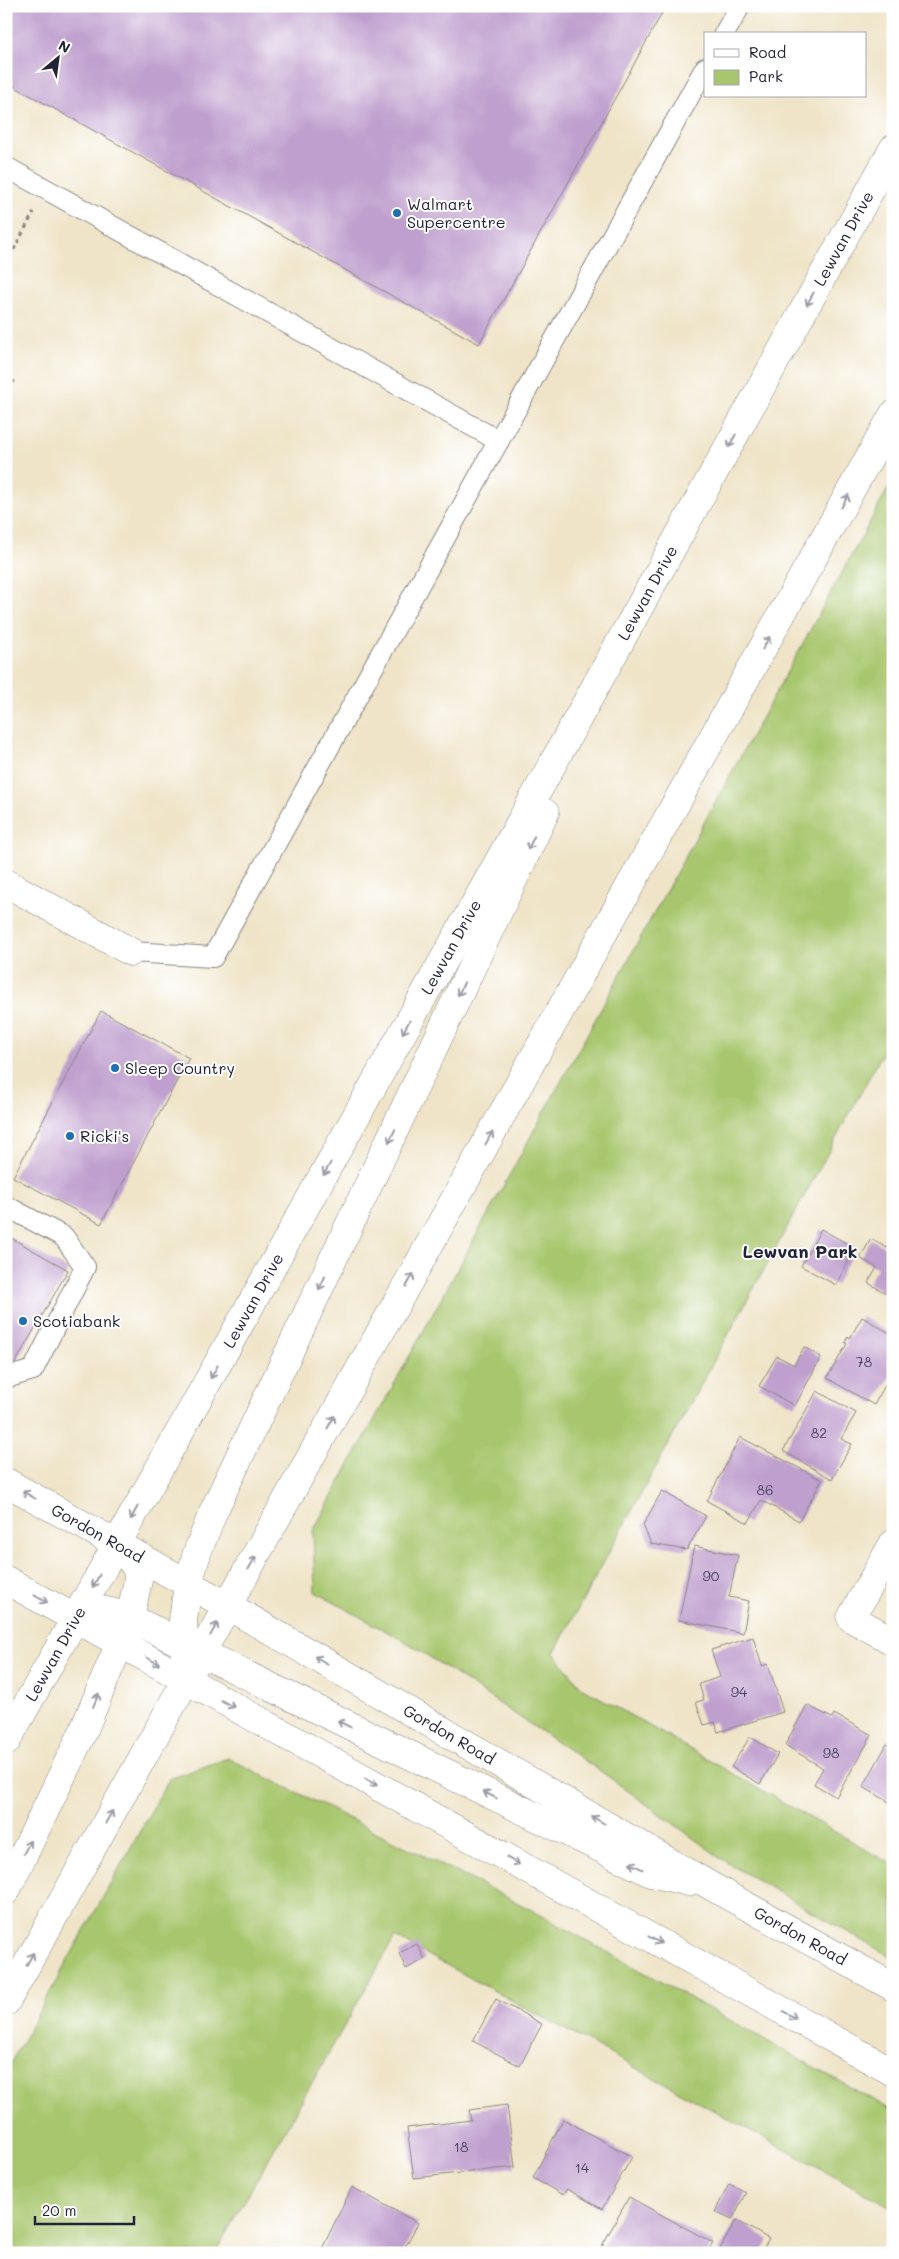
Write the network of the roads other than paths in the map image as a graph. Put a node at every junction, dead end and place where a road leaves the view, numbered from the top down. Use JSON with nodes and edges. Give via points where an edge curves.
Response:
{"nodes":[{"id":1,"x":740,"y":6,"type":"edge"},
{"id":2,"x":725,"y":32,"type":"edge"},
{"id":3,"x":704,"y":70,"type":"edge"},
{"id":4,"x":893,"y":149,"type":"edge"},
{"id":5,"x":6,"y":167,"type":"edge"},
{"id":6,"x":893,"y":415,"type":"edge"},
{"id":7,"x":499,"y":441,"type":"junction"},
{"id":8,"x":657,"y":577,"type":"junction"},
{"id":9,"x":6,"y":883,"type":"edge"},
{"id":10,"x":131,"y":952,"type":"joint"},
{"id":11,"x":6,"y":1206,"type":"edge"},
{"id":12,"x":6,"y":1378,"type":"edge"},
{"id":13,"x":6,"y":1482,"type":"edge"},
{"id":14,"x":117,"y":1544,"type":"junction"},
{"id":15,"x":893,"y":1544,"type":"edge"},
{"id":16,"x":6,"y":1580,"type":"edge"},
{"id":17,"x":188,"y":1584,"type":"junction"},
{"id":18,"x":228,"y":1606,"type":"junction"},
{"id":19,"x":75,"y":1618,"type":"junction"},
{"id":20,"x":130,"y":1618,"type":"junction"},
{"id":21,"x":893,"y":1642,"type":"edge"},
{"id":22,"x":121,"y":1643,"type":"junction"},
{"id":23,"x":193,"y":1649,"type":"junction"},
{"id":24,"x":186,"y":1680,"type":"junction"},
{"id":25,"x":6,"y":1742,"type":"edge"},
{"id":26,"x":716,"y":1889,"type":"junction"},
{"id":27,"x":6,"y":1891,"type":"edge"},
{"id":28,"x":893,"y":1987,"type":"edge"},
{"id":29,"x":6,"y":2002,"type":"edge"},
{"id":30,"x":893,"y":2072,"type":"edge"}],
"edges":[{"from":1,"to":2,"type":"lane"},
{"from":3,"to":7,"type":"lane"},
{"from":4,"to":8,"type":"main road","name":"Lewvan Drive","one_way":true},
{"from":5,"to":7,"type":"lane"},
{"from":18,"to":6,"type":"main road","one_way":true},
{"from":7,"to":10,"type":"lane","via":[[213,957]]},
{"from":8,"to":14,"type":"main road","name":"Lewvan Drive","one_way":true},
{"from":8,"to":17,"type":"main road","one_way":true,"via":[[214,1510]]},
{"from":9,"to":10,"type":"main road"},
{"from":11,"to":12,"type":"lane","via":[[64,1237],[85,1267],[33,1370]]},
{"from":14,"to":13,"type":"main road","name":"Gordon Road","one_way":true},
{"from":14,"to":17,"type":"main road","name":"Gordon Road"},
{"from":14,"to":19,"type":"main road","name":"Lewvan Drive","one_way":true},
{"from":14,"to":20,"type":"main road","via":[[137,1568],[138,1580]]},
{"from":15,"to":21,"type":"main road","via":[[851,1618]]},
{"from":16,"to":19,"type":"main road","one_way":true},
{"from":17,"to":18,"type":"main road","name":"Gordon Road"},
{"from":17,"to":23,"type":"main road","via":[[183,1621]]},
{"from":23,"to":18,"type":"main road","one_way":true},
{"from":26,"to":18,"type":"main road","name":"Gordon Road","one_way":true},
{"from":19,"to":20,"type":"main road","via":[[89,1611],[104,1610]]},
{"from":19,"to":22,"type":"main road"},
{"from":19,"to":25,"type":"main road","name":"Lewvan Drive"},
{"from":20,"to":22,"type":"main road"},
{"from":20,"to":23,"type":"main road"},
{"from":22,"to":24,"type":"main road","one_way":true},
{"from":27,"to":22,"type":"main road","one_way":true,"via":[[83,1732]]},
{"from":23,"to":24,"type":"main road"},
{"from":26,"to":23,"type":"main road","one_way":true,"via":[[651,1874]]},
{"from":29,"to":24,"type":"main road","one_way":true},
{"from":24,"to":30,"type":"main road","one_way":true},
{"from":26,"to":28,"type":"main road","name":"Gordon Road"}]}
